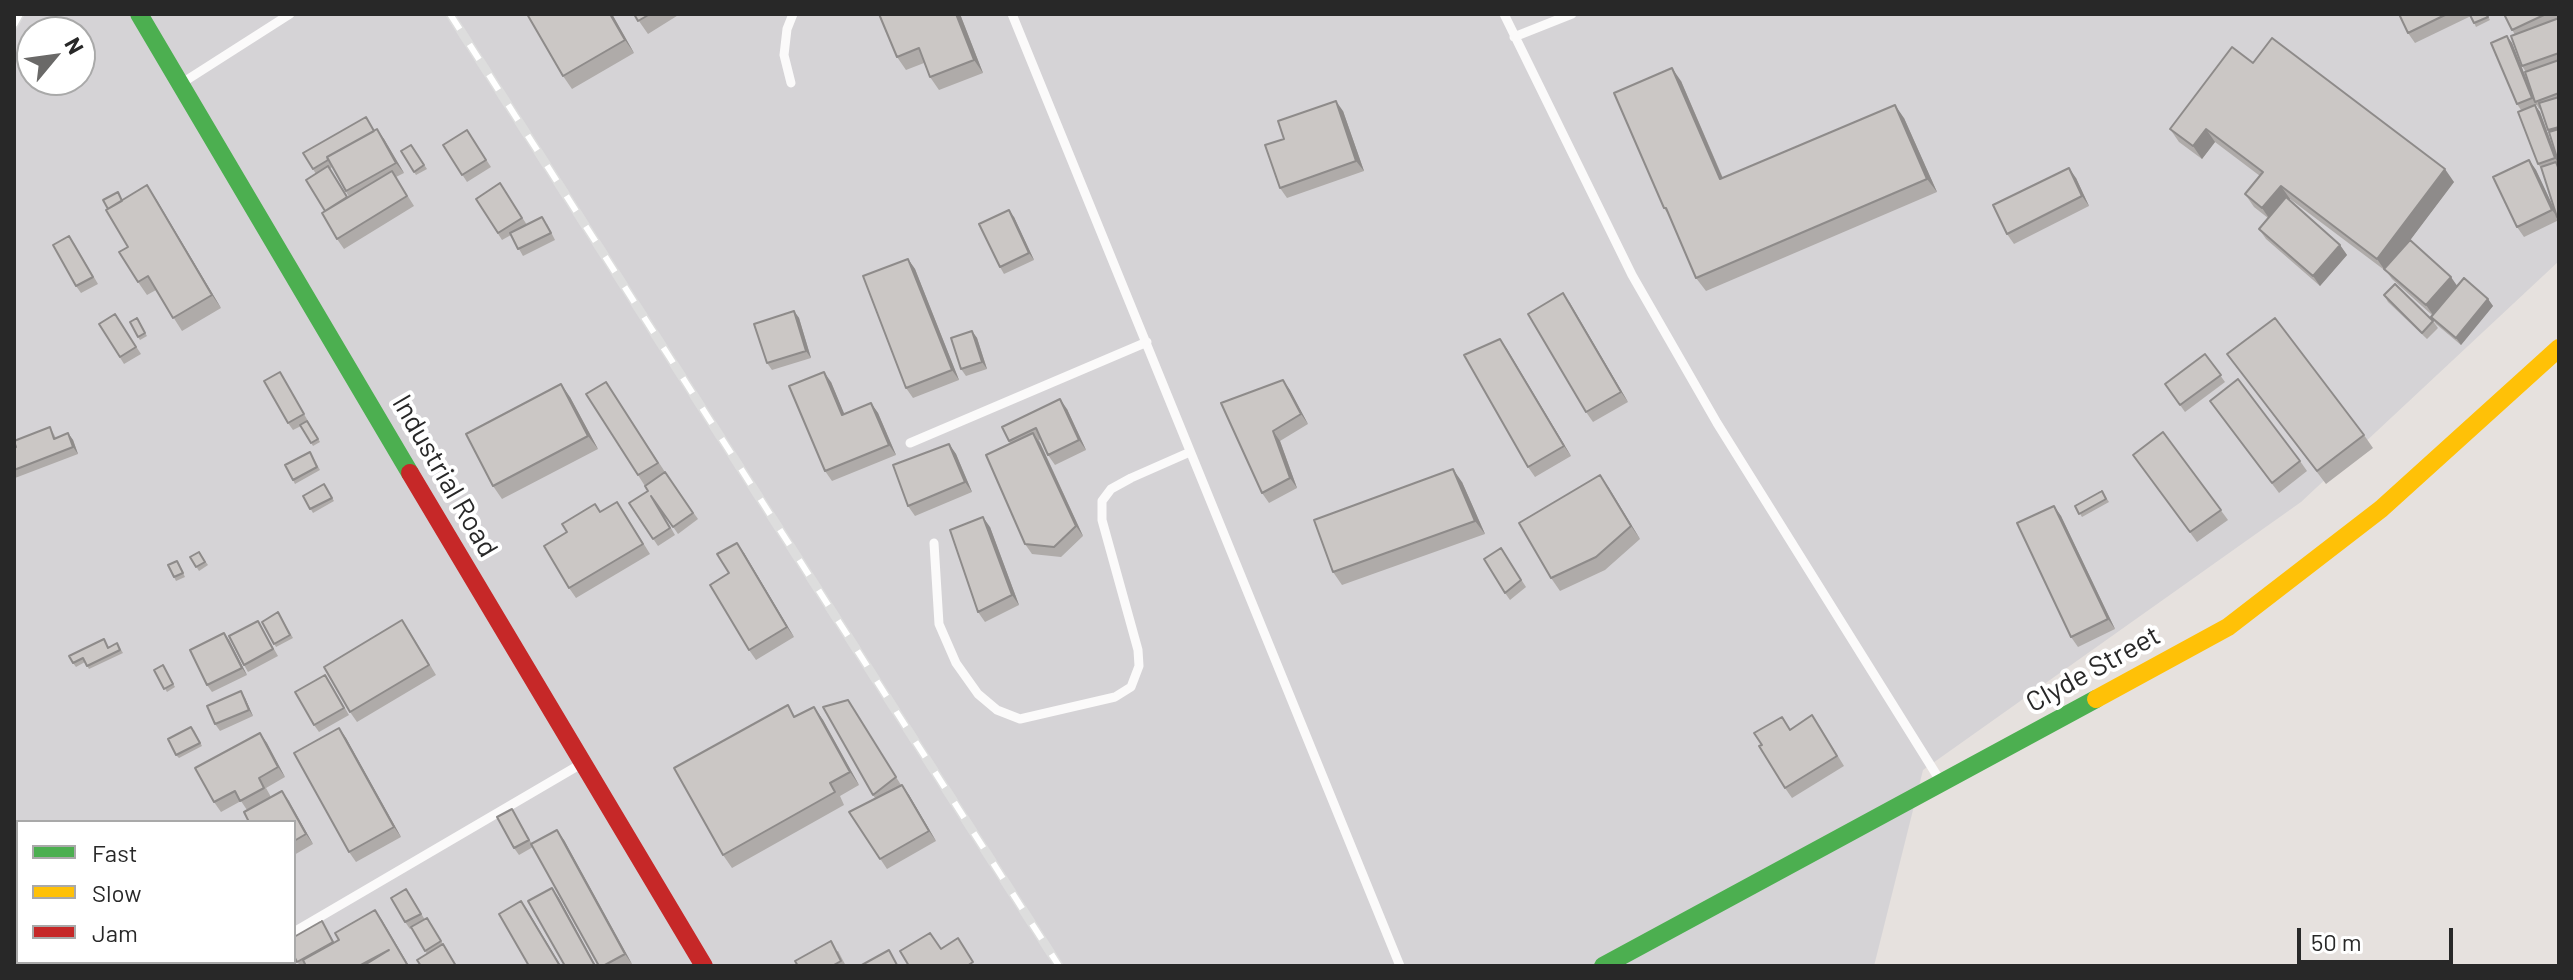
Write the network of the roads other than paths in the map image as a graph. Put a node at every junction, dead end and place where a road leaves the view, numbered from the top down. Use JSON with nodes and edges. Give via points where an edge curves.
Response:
{"nodes":[{"id":1,"x":139,"y":14,"type":"edge"},
{"id":2,"x":290,"y":14,"type":"edge"},
{"id":3,"x":793,"y":14,"type":"edge"},
{"id":4,"x":1012,"y":14,"type":"edge"},
{"id":5,"x":1504,"y":14,"type":"edge"},
{"id":6,"x":1572,"y":14,"type":"edge"},
{"id":7,"x":1514,"y":37,"type":"junction"},
{"id":8,"x":181,"y":83,"type":"junction"},
{"id":9,"x":791,"y":83,"type":"dead end"},
{"id":10,"x":1147,"y":342,"type":"junction"},
{"id":11,"x":2559,"y":348,"type":"edge"},
{"id":12,"x":910,"y":443,"type":"dead end"},
{"id":13,"x":1190,"y":452,"type":"junction"},
{"id":14,"x":934,"y":543,"type":"dead end"},
{"id":15,"x":582,"y":763,"type":"junction"},
{"id":16,"x":1941,"y":782,"type":"junction"},
{"id":17,"x":296,"y":931,"type":"edge"},
{"id":18,"x":704,"y":966,"type":"edge"},
{"id":19,"x":1400,"y":966,"type":"edge"},
{"id":20,"x":1603,"y":966,"type":"edge"}],
"edges":[{"from":1,"to":8,"type":"street","name":"Industrial Road"},
{"from":2,"to":8,"type":"lane"},
{"from":3,"to":9,"type":"lane","via":[[784,55]]},
{"from":4,"to":10,"type":"lane"},
{"from":5,"to":7,"type":"lane"},
{"from":6,"to":7,"type":"lane"},
{"from":7,"to":16,"type":"lane","via":[[1639,288]]},
{"from":8,"to":15,"type":"street","name":"Industrial Road"},
{"from":10,"to":12,"type":"lane"},
{"from":10,"to":13,"type":"lane"},
{"from":11,"to":16,"type":"street","name":"Clyde Street","via":[[2381,509],[2228,627]]},
{"from":13,"to":14,"type":"lane","via":[[1121,483],[1102,501],[1102,520],[1138,650],[1131,687],[1115,697],[1020,719],[997,710],[978,694],[956,663],[939,624]]},
{"from":13,"to":19,"type":"lane"},
{"from":15,"to":17,"type":"lane"},
{"from":15,"to":18,"type":"street","name":"Industrial Road"},
{"from":16,"to":20,"type":"street","name":"Clyde Street"}]}
